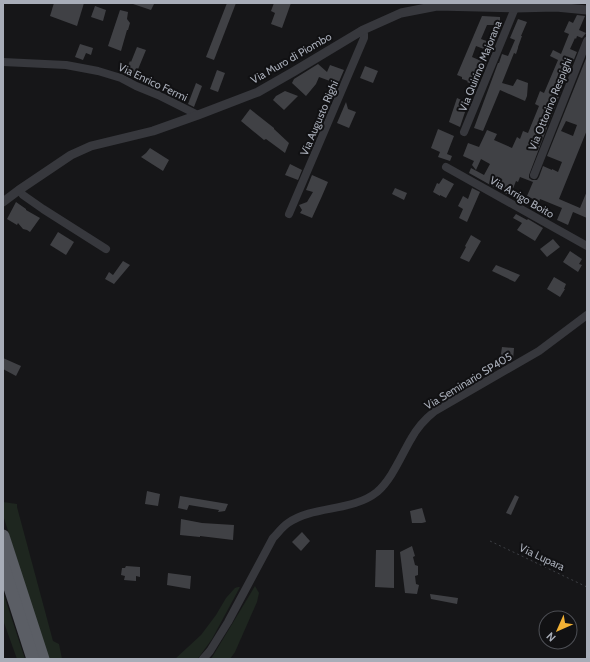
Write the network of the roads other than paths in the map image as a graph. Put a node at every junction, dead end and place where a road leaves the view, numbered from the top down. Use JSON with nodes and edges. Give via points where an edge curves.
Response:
{"nodes":[{"id":1,"x":515,"y":8,"type":"junction"},
{"id":2,"x":587,"y":10,"type":"edge"},
{"id":3,"x":361,"y":31,"type":"junction"},
{"id":4,"x":587,"y":41,"type":"edge"},
{"id":5,"x":3,"y":62,"type":"edge"},
{"id":6,"x":198,"y":116,"type":"junction"},
{"id":7,"x":464,"y":132,"type":"dead end"},
{"id":8,"x":446,"y":167,"type":"dead end"},
{"id":9,"x":534,"y":175,"type":"dead end"},
{"id":10,"x":19,"y":190,"type":"junction"},
{"id":11,"x":3,"y":202,"type":"edge"},
{"id":12,"x":289,"y":214,"type":"dead end"},
{"id":13,"x":587,"y":246,"type":"edge"},
{"id":14,"x":106,"y":249,"type":"dead end"},
{"id":15,"x":587,"y":315,"type":"edge"},
{"id":16,"x":3,"y":536,"type":"edge"},
{"id":17,"x":3,"y":566,"type":"edge"},
{"id":18,"x":33,"y":659,"type":"edge"},
{"id":19,"x":43,"y":659,"type":"edge"},
{"id":20,"x":203,"y":659,"type":"edge"}],
"edges":[{"from":1,"to":2,"type":"street","name":"Via Muro di Piombo","via":[[556,7]]},
{"from":1,"to":3,"type":"street","name":"Via Muro di Piombo","via":[[437,6],[400,13]]},
{"from":1,"to":7,"type":"street","name":"Via Quirino Majorana"},
{"from":3,"to":6,"type":"street","name":"Via Muro di Piombo","via":[[258,92]]},
{"from":3,"to":12,"type":"street","name":"Via Augusto Righi","via":[[364,38]]},
{"from":4,"to":9,"type":"street","name":"Via Ottorino Respighi"},
{"from":5,"to":6,"type":"street","name":"Via Enrico Fermi","via":[[66,65],[98,71],[158,94]]},
{"from":6,"to":10,"type":"street","name":"Via Muro di Piombo","via":[[153,131],[91,146],[71,155]]},
{"from":8,"to":13,"type":"street","name":"Via Arrigo Boito"},
{"from":10,"to":11,"type":"street","name":"Via Muro di Piombo"},
{"from":10,"to":14,"type":"street","via":[[33,202]]},
{"from":15,"to":20,"type":"street","name":"Via Seminario SP405","via":[[539,351],[424,420],[390,476],[377,492],[357,503],[309,514],[289,522],[273,538],[228,622]]},
{"from":16,"to":19,"type":"highway"},
{"from":17,"to":18,"type":"highway"}]}
